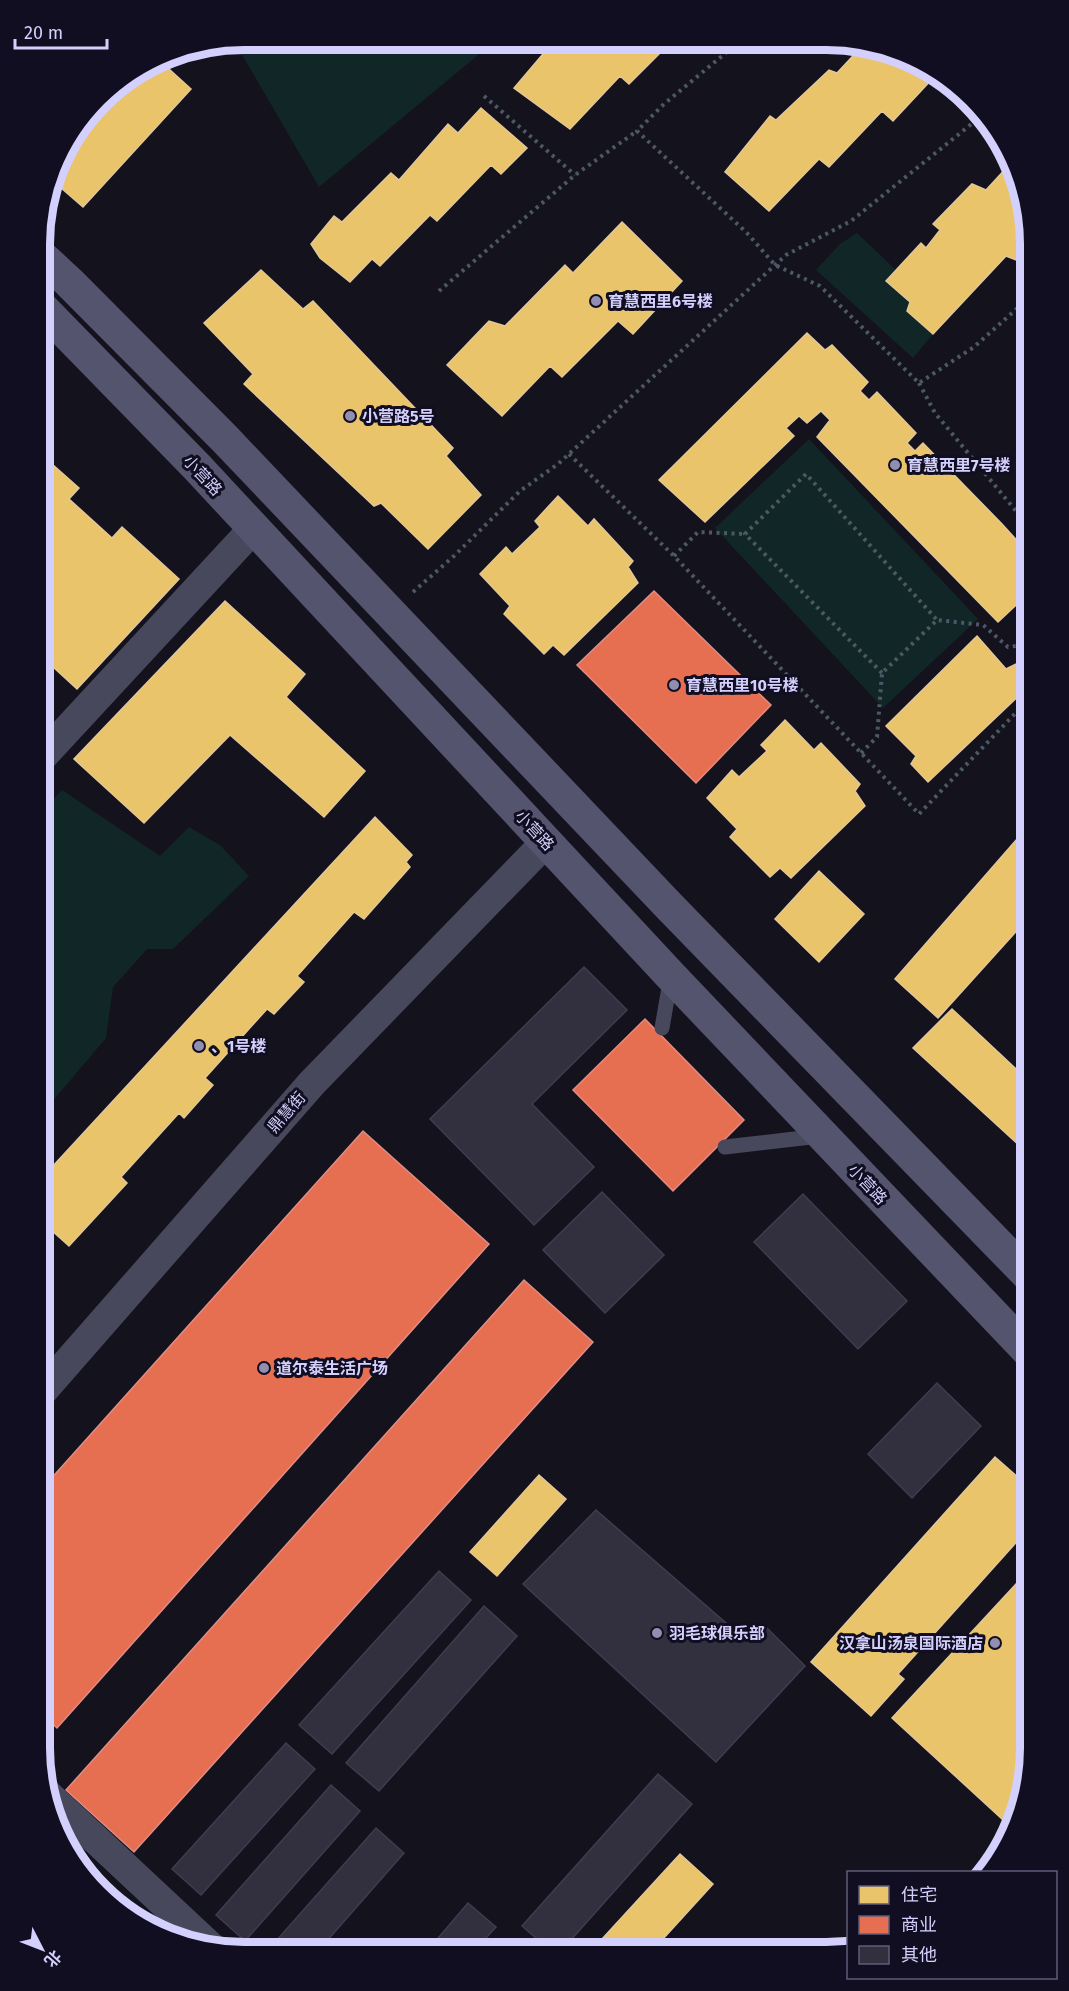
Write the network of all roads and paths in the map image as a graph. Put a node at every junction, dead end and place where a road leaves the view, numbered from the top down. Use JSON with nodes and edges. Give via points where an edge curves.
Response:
{"nodes":[{"id":1,"x":729,"y":50,"type":"edge"},
{"id":2,"x":484,"y":96,"type":"dead end"},
{"id":3,"x":975,"y":121,"type":"edge"},
{"id":4,"x":637,"y":131,"type":"junction"},
{"id":5,"x":575,"y":175,"type":"junction"},
{"id":6,"x":50,"y":264,"type":"edge"},
{"id":7,"x":776,"y":265,"type":"junction"},
{"id":8,"x":439,"y":291,"type":"dead end"},
{"id":9,"x":1020,"y":306,"type":"edge"},
{"id":10,"x":50,"y":316,"type":"edge"},
{"id":11,"x":919,"y":383,"type":"junction"},
{"id":12,"x":569,"y":454,"type":"junction"},
{"id":13,"x":1020,"y":516,"type":"edge"},
{"id":14,"x":253,"y":529,"type":"junction"},
{"id":15,"x":745,"y":534,"type":"junction"},
{"id":16,"x":674,"y":556,"type":"junction"},
{"id":17,"x":390,"y":612,"type":"junction"},
{"id":18,"x":937,"y":620,"type":"junction"},
{"id":19,"x":1020,"y":646,"type":"edge"},
{"id":20,"x":882,"y":674,"type":"junction"},
{"id":21,"x":1020,"y":709,"type":"edge"},
{"id":22,"x":50,"y":748,"type":"edge"},
{"id":23,"x":861,"y":753,"type":"junction"},
{"id":24,"x":546,"y":842,"type":"junction"},
{"id":25,"x":671,"y":976,"type":"junction"},
{"id":26,"x":662,"y":1028,"type":"dead end"},
{"id":27,"x":822,"y":1135,"type":"junction"},
{"id":28,"x":725,"y":1147,"type":"dead end"},
{"id":29,"x":1019,"y":1266,"type":"edge"},
{"id":30,"x":1019,"y":1342,"type":"edge"},
{"id":31,"x":50,"y":1382,"type":"edge"},
{"id":32,"x":58,"y":1804,"type":"edge"},
{"id":33,"x":199,"y":1936,"type":"edge"}],
"edges":[{"from":1,"to":4,"type":"path"},
{"from":2,"to":5,"type":"path"},
{"from":3,"to":7,"type":"path","via":[[851,221],[786,255]]},
{"from":4,"to":5,"type":"path"},
{"from":4,"to":7,"type":"path"},
{"from":5,"to":8,"type":"path"},
{"from":6,"to":17,"type":"street","via":[[225,439]]},
{"from":7,"to":11,"type":"path","via":[[820,286]]},
{"from":7,"to":12,"type":"path"},
{"from":9,"to":11,"type":"path","via":[[974,347]]},
{"from":10,"to":14,"type":"street","name":"小营路"},
{"from":11,"to":13,"type":"path","via":[[935,413]]},
{"from":12,"to":16,"type":"path"},
{"from":12,"to":17,"type":"path","via":[[520,491]]},
{"from":14,"to":22,"type":"street"},
{"from":14,"to":24,"type":"street","name":"小营路"},
{"from":15,"to":16,"type":"path","via":[[698,532]]},
{"from":15,"to":18,"type":"path","via":[[806,474]]},
{"from":15,"to":20,"type":"path"},
{"from":16,"to":23,"type":"path"},
{"from":17,"to":29,"type":"street"},
{"from":18,"to":19,"type":"path","via":[[983,625],[1008,648]]},
{"from":18,"to":20,"type":"path"},
{"from":20,"to":23,"type":"path","via":[[877,737]]},
{"from":21,"to":23,"type":"path","via":[[919,813]]},
{"from":24,"to":25,"type":"street","name":"小营路"},
{"from":24,"to":31,"type":"street","name":"鼎慧街","via":[[312,1083]]},
{"from":25,"to":26,"type":"lane"},
{"from":25,"to":27,"type":"street","name":"小营路"},
{"from":27,"to":28,"type":"lane"},
{"from":27,"to":30,"type":"street","name":"小营路"},
{"from":32,"to":33,"type":"street"}]}
